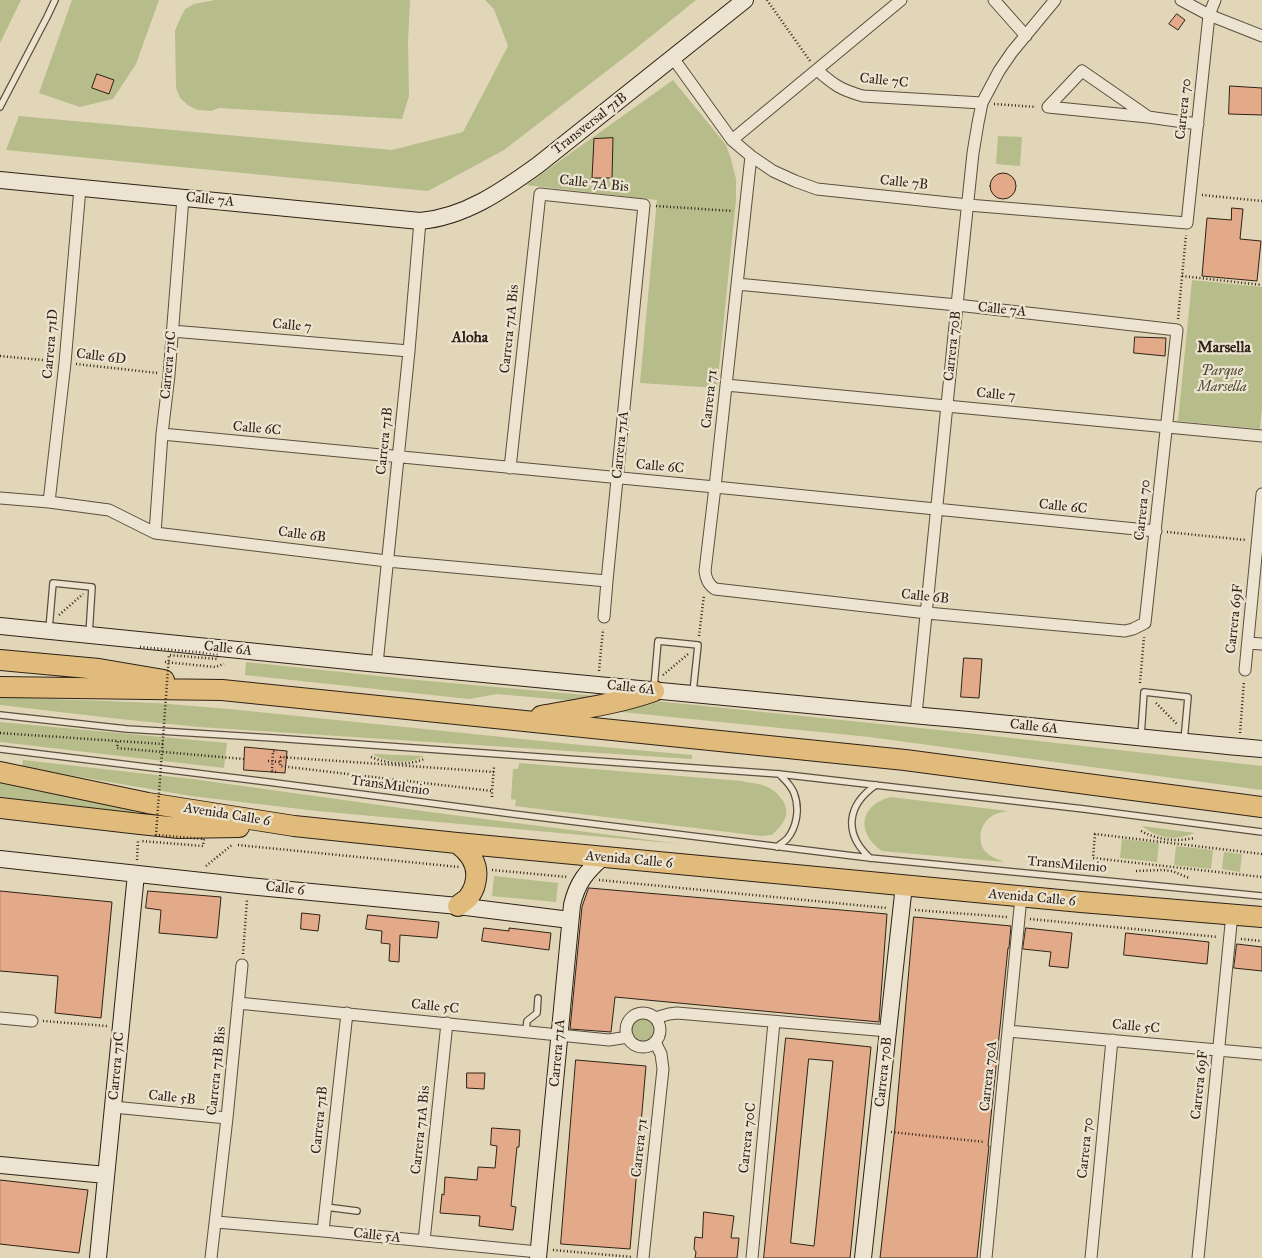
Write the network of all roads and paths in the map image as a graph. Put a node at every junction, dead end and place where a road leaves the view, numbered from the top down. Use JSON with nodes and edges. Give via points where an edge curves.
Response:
{"nodes":[{"id":1,"x":55,"y":0,"type":"edge"},
{"id":2,"x":745,"y":0,"type":"edge"},
{"id":3,"x":767,"y":0,"type":"edge"},
{"id":4,"x":902,"y":0,"type":"edge"},
{"id":5,"x":994,"y":0,"type":"edge"},
{"id":6,"x":1055,"y":0,"type":"edge"},
{"id":7,"x":1181,"y":0,"type":"edge"},
{"id":8,"x":1216,"y":0,"type":"edge"},
{"id":9,"x":1209,"y":15,"type":"junction"},
{"id":10,"x":1026,"y":36,"type":"junction"},
{"id":11,"x":1262,"y":36,"type":"edge"},
{"id":12,"x":673,"y":58,"type":"junction"},
{"id":13,"x":817,"y":70,"type":"junction"},
{"id":14,"x":982,"y":104,"type":"junction"},
{"id":15,"x":0,"y":107,"type":"edge"},
{"id":16,"x":1048,"y":107,"type":"junction"},
{"id":17,"x":1148,"y":117,"type":"junction"},
{"id":18,"x":1198,"y":124,"type":"junction"},
{"id":19,"x":732,"y":140,"type":"junction"},
{"id":20,"x":751,"y":156,"type":"junction"},
{"id":21,"x":0,"y":180,"type":"edge"},
{"id":22,"x":80,"y":188,"type":"junction"},
{"id":23,"x":540,"y":194,"type":"joint"},
{"id":24,"x":1190,"y":194,"type":"junction"},
{"id":25,"x":183,"y":198,"type":"junction"},
{"id":26,"x":1262,"y":201,"type":"edge"},
{"id":27,"x":644,"y":205,"type":"junction"},
{"id":28,"x":968,"y":205,"type":"junction"},
{"id":29,"x":745,"y":212,"type":"junction"},
{"id":30,"x":420,"y":220,"type":"junction"},
{"id":31,"x":1187,"y":223,"type":"junction"},
{"id":32,"x":1182,"y":276,"type":"junction"},
{"id":33,"x":737,"y":284,"type":"junction"},
{"id":34,"x":1262,"y":285,"type":"edge"},
{"id":35,"x":957,"y":306,"type":"junction"},
{"id":36,"x":1177,"y":330,"type":"junction"},
{"id":37,"x":172,"y":331,"type":"junction"},
{"id":38,"x":409,"y":351,"type":"junction"},
{"id":39,"x":0,"y":356,"type":"edge"},
{"id":40,"x":65,"y":363,"type":"junction"},
{"id":41,"x":170,"y":375,"type":"junction"},
{"id":42,"x":726,"y":385,"type":"junction"},
{"id":43,"x":947,"y":406,"type":"junction"},
{"id":44,"x":1166,"y":426,"type":"junction"},
{"id":45,"x":162,"y":434,"type":"junction"},
{"id":46,"x":1262,"y":436,"type":"edge"},
{"id":47,"x":398,"y":457,"type":"junction"},
{"id":48,"x":510,"y":468,"type":"junction"},
{"id":49,"x":617,"y":478,"type":"junction"},
{"id":50,"x":715,"y":487,"type":"junction"},
{"id":51,"x":1262,"y":494,"type":"edge"},
{"id":52,"x":0,"y":498,"type":"edge"},
{"id":53,"x":49,"y":502,"type":"junction"},
{"id":54,"x":937,"y":509,"type":"junction"},
{"id":55,"x":1156,"y":531,"type":"junction"},
{"id":56,"x":155,"y":532,"type":"junction"},
{"id":57,"x":1260,"y":541,"type":"edge"},
{"id":58,"x":387,"y":561,"type":"junction"},
{"id":59,"x":706,"y":578,"type":"junction"},
{"id":60,"x":606,"y":581,"type":"junction"},
{"id":61,"x":92,"y":587,"type":"junction"},
{"id":62,"x":927,"y":613,"type":"junction"},
{"id":63,"x":604,"y":618,"type":"joint"},
{"id":64,"x":1145,"y":623,"type":"junction"},
{"id":65,"x":0,"y":626,"type":"edge"},
{"id":66,"x":49,"y":627,"type":"junction"},
{"id":67,"x":89,"y":635,"type":"junction"},
{"id":68,"x":1248,"y":643,"type":"junction"},
{"id":69,"x":1262,"y":644,"type":"edge"},
{"id":70,"x":698,"y":645,"type":"junction"},
{"id":71,"x":140,"y":647,"type":"dead end"},
{"id":72,"x":0,"y":660,"type":"edge"},
{"id":73,"x":377,"y":664,"type":"junction"},
{"id":74,"x":1245,"y":670,"type":"joint"},
{"id":75,"x":598,"y":685,"type":"junction"},
{"id":76,"x":0,"y":687,"type":"edge"},
{"id":77,"x":654,"y":687,"type":"junction"},
{"id":78,"x":222,"y":690,"type":"junction"},
{"id":79,"x":1144,"y":692,"type":"junction"},
{"id":80,"x":692,"y":694,"type":"junction"},
{"id":81,"x":0,"y":715,"type":"edge"},
{"id":82,"x":916,"y":715,"type":"junction"},
{"id":83,"x":515,"y":720,"type":"junction"},
{"id":84,"x":0,"y":733,"type":"edge"},
{"id":85,"x":1184,"y":737,"type":"junction"},
{"id":86,"x":1141,"y":738,"type":"junction"},
{"id":87,"x":118,"y":741,"type":"junction"},
{"id":88,"x":163,"y":744,"type":"junction"},
{"id":89,"x":1239,"y":747,"type":"junction"},
{"id":90,"x":0,"y":749,"type":"edge"},
{"id":91,"x":1262,"y":750,"type":"edge"},
{"id":92,"x":277,"y":751,"type":"dead end"},
{"id":93,"x":372,"y":757,"type":"dead end"},
{"id":94,"x":244,"y":759,"type":"dead end"},
{"id":95,"x":424,"y":759,"type":"dead end"},
{"id":96,"x":268,"y":761,"type":"dead end"},
{"id":97,"x":272,"y":762,"type":"junction"},
{"id":98,"x":280,"y":766,"type":"junction"},
{"id":99,"x":494,"y":767,"type":"dead end"},
{"id":100,"x":0,"y":772,"type":"edge"},
{"id":101,"x":276,"y":772,"type":"dead end"},
{"id":102,"x":494,"y":772,"type":"junction"},
{"id":103,"x":779,"y":774,"type":"junction"},
{"id":104,"x":370,"y":784,"type":"dead end"},
{"id":105,"x":876,"y":785,"type":"junction"},
{"id":106,"x":421,"y":791,"type":"dead end"},
{"id":107,"x":492,"y":791,"type":"junction"},
{"id":108,"x":492,"y":796,"type":"dead end"},
{"id":109,"x":1262,"y":807,"type":"edge"},
{"id":110,"x":0,"y":808,"type":"edge"},
{"id":111,"x":294,"y":826,"type":"junction"},
{"id":112,"x":1096,"y":830,"type":"dead end"},
{"id":113,"x":1141,"y":831,"type":"dead end"},
{"id":114,"x":140,"y":832,"type":"junction"},
{"id":115,"x":1262,"y":832,"type":"edge"},
{"id":116,"x":1095,"y":834,"type":"junction"},
{"id":117,"x":1194,"y":838,"type":"dead end"},
{"id":118,"x":457,"y":843,"type":"junction"},
{"id":119,"x":777,"y":847,"type":"junction"},
{"id":120,"x":1262,"y":854,"type":"edge"},
{"id":121,"x":603,"y":857,"type":"junction"},
{"id":122,"x":870,"y":858,"type":"junction"},
{"id":123,"x":0,"y":859,"type":"edge"},
{"id":124,"x":205,"y":868,"type":"dead end"},
{"id":125,"x":477,"y":869,"type":"junction"},
{"id":126,"x":1136,"y":871,"type":"dead end"},
{"id":127,"x":136,"y":874,"type":"junction"},
{"id":128,"x":1262,"y":877,"type":"edge"},
{"id":129,"x":1189,"y":878,"type":"dead end"},
{"id":130,"x":582,"y":879,"type":"junction"},
{"id":131,"x":904,"y":885,"type":"junction"},
{"id":132,"x":248,"y":886,"type":"junction"},
{"id":133,"x":1021,"y":896,"type":"junction"},
{"id":134,"x":1262,"y":896,"type":"edge"},
{"id":135,"x":458,"y":906,"type":"junction"},
{"id":136,"x":902,"y":909,"type":"junction"},
{"id":137,"x":1232,"y":914,"type":"junction"},
{"id":138,"x":1262,"y":917,"type":"edge"},
{"id":139,"x":1019,"y":918,"type":"junction"},
{"id":140,"x":570,"y":920,"type":"junction"},
{"id":141,"x":1229,"y":938,"type":"junction"},
{"id":142,"x":1262,"y":941,"type":"edge"},
{"id":143,"x":242,"y":965,"type":"joint"},
{"id":144,"x":538,"y":998,"type":"dead end"},
{"id":145,"x":238,"y":1003,"type":"junction"},
{"id":146,"x":347,"y":1013,"type":"junction"},
{"id":147,"x":0,"y":1018,"type":"edge"},
{"id":148,"x":655,"y":1018,"type":"junction"},
{"id":149,"x":32,"y":1020,"type":"joint"},
{"id":150,"x":774,"y":1022,"type":"junction"},
{"id":151,"x":447,"y":1023,"type":"junction"},
{"id":152,"x":121,"y":1026,"type":"junction"},
{"id":153,"x":526,"y":1031,"type":"junction"},
{"id":154,"x":1008,"y":1031,"type":"junction"},
{"id":155,"x":888,"y":1032,"type":"junction"},
{"id":156,"x":559,"y":1035,"type":"junction"},
{"id":157,"x":628,"y":1037,"type":"junction"},
{"id":158,"x":1112,"y":1040,"type":"junction"},
{"id":159,"x":655,"y":1042,"type":"junction"},
{"id":160,"x":1218,"y":1050,"type":"junction"},
{"id":161,"x":1262,"y":1054,"type":"edge"},
{"id":162,"x":113,"y":1107,"type":"junction"},
{"id":163,"x":227,"y":1118,"type":"junction"},
{"id":164,"x":877,"y":1130,"type":"junction"},
{"id":165,"x":997,"y":1143,"type":"junction"},
{"id":166,"x":0,"y":1165,"type":"edge"},
{"id":167,"x":106,"y":1175,"type":"junction"},
{"id":168,"x":326,"y":1207,"type":"junction"},
{"id":169,"x":357,"y":1211,"type":"dead end"},
{"id":170,"x":216,"y":1222,"type":"junction"},
{"id":171,"x":323,"y":1231,"type":"junction"},
{"id":172,"x":424,"y":1241,"type":"junction"},
{"id":173,"x":538,"y":1253,"type":"edge"},
{"id":174,"x":98,"y":1258,"type":"edge"},
{"id":175,"x":211,"y":1258,"type":"edge"},
{"id":176,"x":638,"y":1258,"type":"edge"},
{"id":177,"x":643,"y":1258,"type":"edge"},
{"id":178,"x":752,"y":1258,"type":"edge"},
{"id":179,"x":864,"y":1258,"type":"edge"},
{"id":180,"x":986,"y":1258,"type":"edge"},
{"id":181,"x":1091,"y":1258,"type":"edge"},
{"id":182,"x":1198,"y":1258,"type":"edge"}],
"edges":[{"from":1,"to":15,"type":"lane"},
{"from":2,"to":12,"type":"street","name":"Transversal 71B"},
{"from":3,"to":13,"type":"path"},
{"from":4,"to":13,"type":"street"},
{"from":5,"to":10,"type":"street"},
{"from":6,"to":10,"type":"street","name":"Carrera 70B"},
{"from":7,"to":9,"type":"street"},
{"from":8,"to":9,"type":"street","name":"Carrera 70"},
{"from":9,"to":11,"type":"street"},
{"from":9,"to":18,"type":"street","name":"Carrera 70"},
{"from":10,"to":14,"type":"street","name":"Carrera 70B","via":[[999,71]]},
{"from":12,"to":19,"type":"street","name":"Calle 7B"},
{"from":12,"to":30,"type":"street","name":"Transversal 71B","via":[[538,165],[500,191],[454,214]]},
{"from":13,"to":14,"type":"street","name":"Calle 7C","via":[[845,91],[863,96]]},
{"from":13,"to":19,"type":"street"},
{"from":14,"to":16,"type":"path"},
{"from":14,"to":28,"type":"street","name":"Carrera 70B"},
{"from":16,"to":17,"type":"street"},
{"from":16,"to":17,"type":"street","via":[[1082,71]]},
{"from":17,"to":18,"type":"street"},
{"from":18,"to":24,"type":"street","name":"Carrera 70"},
{"from":19,"to":20,"type":"street","name":"Calle 7B"},
{"from":20,"to":28,"type":"street","name":"Calle 7B","via":[[773,170],[817,189]]},
{"from":20,"to":29,"type":"street","name":"Carrera 71"},
{"from":21,"to":22,"type":"street","name":"Calle 7A"},
{"from":22,"to":25,"type":"street","name":"Calle 7A"},
{"from":22,"to":40,"type":"street","name":"Carrera 71D"},
{"from":23,"to":27,"type":"street","name":"Calle 7A Bis"},
{"from":23,"to":48,"type":"street","name":"Carrera 71A Bis"},
{"from":24,"to":26,"type":"path"},
{"from":24,"to":31,"type":"street","name":"Carrera 70"},
{"from":25,"to":30,"type":"street","name":"Calle 7A"},
{"from":25,"to":37,"type":"street","name":"Carrera 71C"},
{"from":27,"to":29,"type":"path"},
{"from":27,"to":49,"type":"street","name":"Carrera 71A"},
{"from":28,"to":31,"type":"street","name":"Calle 7B"},
{"from":28,"to":35,"type":"street","name":"Carrera 70B"},
{"from":29,"to":33,"type":"street","name":"Carrera 71"},
{"from":30,"to":38,"type":"street","name":"Carrera 71B"},
{"from":31,"to":32,"type":"path"},
{"from":32,"to":34,"type":"path"},
{"from":32,"to":36,"type":"path"},
{"from":33,"to":35,"type":"street","name":"Calle 7A"},
{"from":33,"to":42,"type":"street","name":"Carrera 71"},
{"from":35,"to":36,"type":"street","name":"Calle 7A"},
{"from":35,"to":43,"type":"street","name":"Carrera 70B"},
{"from":36,"to":44,"type":"street","name":"Carrera 70"},
{"from":37,"to":38,"type":"street","name":"Calle 7"},
{"from":37,"to":41,"type":"street","name":"Carrera 71C"},
{"from":38,"to":47,"type":"street","name":"Carrera 71B"},
{"from":39,"to":40,"type":"path","name":"Calle 6D"},
{"from":40,"to":41,"type":"path","name":"Calle 6D"},
{"from":40,"to":53,"type":"street","name":"Carrera 71D"},
{"from":41,"to":45,"type":"street","name":"Carrera 71C"},
{"from":42,"to":43,"type":"street","name":"Calle 7"},
{"from":42,"to":50,"type":"street","name":"Carrera 71"},
{"from":43,"to":44,"type":"street","name":"Calle 7"},
{"from":43,"to":54,"type":"street","name":"Carrera 70B"},
{"from":44,"to":46,"type":"street","name":"Calle 7"},
{"from":44,"to":55,"type":"street","name":"Carrera 70"},
{"from":45,"to":47,"type":"street","name":"Calle 6C"},
{"from":45,"to":56,"type":"street","name":"Carrera 71C"},
{"from":47,"to":48,"type":"street","name":"Calle 6C"},
{"from":47,"to":58,"type":"street","name":"Carrera 71B"},
{"from":48,"to":49,"type":"street","name":"Calle 6C"},
{"from":49,"to":50,"type":"street","name":"Calle 6C"},
{"from":49,"to":60,"type":"street","name":"Carrera 71A"},
{"from":50,"to":54,"type":"street","name":"Calle 6C"},
{"from":50,"to":59,"type":"street","name":"Carrera 71"},
{"from":51,"to":57,"type":"street","name":"Carrera 69F"},
{"from":52,"to":53,"type":"street","name":"Calle 6B"},
{"from":53,"to":56,"type":"street","name":"Calle 6B","via":[[109,510]]},
{"from":54,"to":55,"type":"street","name":"Calle 6C"},
{"from":54,"to":62,"type":"street","name":"Carrera 70B"},
{"from":55,"to":57,"type":"path"},
{"from":55,"to":64,"type":"street","name":"Carrera 70"},
{"from":56,"to":58,"type":"street","name":"Calle 6B"},
{"from":57,"to":68,"type":"street","name":"Carrera 69F"},
{"from":58,"to":60,"type":"street","name":"Calle 6B"},
{"from":58,"to":73,"type":"street","name":"Carrera 71B"},
{"from":59,"to":62,"type":"street","name":"Calle 6B","via":[[715,589]]},
{"from":59,"to":70,"type":"path"},
{"from":60,"to":63,"type":"street","name":"Carrera 71A"},
{"from":61,"to":66,"type":"path"},
{"from":61,"to":66,"type":"lane","via":[[53,583]]},
{"from":61,"to":67,"type":"lane"},
{"from":62,"to":64,"type":"street","name":"Calle 6B","via":[[1125,631]]},
{"from":62,"to":82,"type":"street","name":"Carrera 70B"},
{"from":63,"to":75,"type":"path"},
{"from":64,"to":79,"type":"path","via":[[1140,682]]},
{"from":65,"to":66,"type":"street","name":"Calle 6A"},
{"from":66,"to":67,"type":"street","name":"Calle 6A"},
{"from":67,"to":73,"type":"street","name":"Calle 6A"},
{"from":68,"to":69,"type":"street"},
{"from":68,"to":74,"type":"street","name":"Carrera 69F"},
{"from":70,"to":77,"type":"path"},
{"from":70,"to":77,"type":"lane","via":[[658,642]]},
{"from":70,"to":80,"type":"lane"},
{"from":71,"to":88,"type":"path","bridge":true,"via":[[218,654],[217,658],[169,655]]},
{"from":72,"to":78,"type":"highway","via":[[99,670]]},
{"from":73,"to":75,"type":"street","name":"Calle 6A"},
{"from":74,"to":89,"type":"path","name":"Carrera 69F"},
{"from":75,"to":77,"type":"street","name":"Calle 6A"},
{"from":76,"to":78,"type":"highway"},
{"from":77,"to":80,"type":"street","name":"Calle 6A"},
{"from":77,"to":83,"type":"highway","via":[[638,696],[613,703]]},
{"from":78,"to":83,"type":"highway"},
{"from":79,"to":85,"type":"path"},
{"from":79,"to":85,"type":"lane","via":[[1188,696]]},
{"from":79,"to":86,"type":"lane"},
{"from":80,"to":82,"type":"street","name":"Calle 6A"},
{"from":81,"to":103,"type":"lane","via":[[127,729]]},
{"from":82,"to":86,"type":"street","name":"Calle 6A"},
{"from":83,"to":109,"type":"highway","via":[[905,760]]},
{"from":84,"to":87,"type":"path"},
{"from":85,"to":86,"type":"street","name":"Calle 6A"},
{"from":85,"to":89,"type":"street","name":"Calle 6A"},
{"from":87,"to":88,"type":"path"},
{"from":87,"to":94,"type":"path","via":[[117,748]]},
{"from":88,"to":114,"type":"path","bridge":true,"via":[[156,835],[204,839],[203,846]]},
{"from":89,"to":91,"type":"street","name":"Calle 6A"},
{"from":90,"to":119,"type":"lane","name":"TransMilenio"},
{"from":92,"to":97,"type":"path","via":[[273,751]]},
{"from":93,"to":95,"type":"path","via":[[406,764]]},
{"from":96,"to":97,"type":"path"},
{"from":97,"to":98,"type":"path"},
{"from":97,"to":101,"type":"path","via":[[272,771]]},
{"from":98,"to":102,"type":"path","via":[[280,756]]},
{"from":98,"to":107,"type":"path"},
{"from":99,"to":102,"type":"path"},
{"from":100,"to":111,"type":"highway","name":"Avenida Calle 6","via":[[148,803]]},
{"from":102,"to":107,"type":"path"},
{"from":103,"to":105,"type":"lane"},
{"from":103,"to":119,"type":"lane","via":[[794,793],[797,817],[787,839]]},
{"from":104,"to":106,"type":"path","via":[[390,782]]},
{"from":105,"to":115,"type":"lane"},
{"from":105,"to":122,"type":"lane","via":[[858,802],[852,826],[854,839]]},
{"from":107,"to":108,"type":"path"},
{"from":110,"to":114,"type":"highway"},
{"from":111,"to":114,"type":"highway"},
{"from":111,"to":118,"type":"highway","name":"Avenida Calle 6"},
{"from":112,"to":116,"type":"path"},
{"from":113,"to":117,"type":"path","via":[[1164,840]]},
{"from":114,"to":127,"type":"path"},
{"from":116,"to":120,"type":"path"},
{"from":116,"to":128,"type":"path","via":[[1093,859]]},
{"from":118,"to":121,"type":"highway","name":"Avenida Calle 6"},
{"from":118,"to":125,"type":"highway","via":[[470,854]]},
{"from":119,"to":122,"type":"lane","name":"TransMilenio"},
{"from":121,"to":130,"type":"street","name":"Carrera 71A"},
{"from":121,"to":131,"type":"highway","name":"Avenida Calle 6"},
{"from":122,"to":134,"type":"lane","name":"TransMilenio"},
{"from":123,"to":127,"type":"street","name":"Calle 6"},
{"from":124,"to":125,"type":"path","via":[[232,844]]},
{"from":125,"to":130,"type":"path"},
{"from":125,"to":135,"type":"highway","via":[[474,890]]},
{"from":126,"to":129,"type":"path","via":[[1172,871]]},
{"from":127,"to":132,"type":"street","name":"Calle 6"},
{"from":127,"to":152,"type":"street","name":"Carrera 71C"},
{"from":130,"to":136,"type":"path"},
{"from":130,"to":140,"type":"street","name":"Carrera 71A","via":[[574,895]]},
{"from":131,"to":133,"type":"highway","name":"Avenida Calle 6"},
{"from":131,"to":136,"type":"street","name":"Carrera 70B"},
{"from":132,"to":135,"type":"street","name":"Calle 6"},
{"from":132,"to":143,"type":"path"},
{"from":133,"to":137,"type":"highway","name":"Avenida Calle 6"},
{"from":133,"to":139,"type":"street","name":"Carrera 70A"},
{"from":135,"to":140,"type":"street","name":"Calle 6"},
{"from":136,"to":139,"type":"path"},
{"from":136,"to":155,"type":"street","name":"Carrera 70B"},
{"from":137,"to":138,"type":"highway","name":"Avenida Calle 6"},
{"from":137,"to":141,"type":"street","name":"Carrera 69F"},
{"from":139,"to":141,"type":"path"},
{"from":139,"to":154,"type":"street","name":"Carrera 70A"},
{"from":140,"to":156,"type":"street","name":"Carrera 71A"},
{"from":141,"to":142,"type":"path"},
{"from":141,"to":160,"type":"street","name":"Carrera 69F"},
{"from":143,"to":145,"type":"street","name":"Carrera 71B Bis"},
{"from":144,"to":153,"type":"lane","via":[[537,1013],[528,1021]]},
{"from":145,"to":146,"type":"street","name":"Calle 5C"},
{"from":145,"to":163,"type":"street","name":"Carrera 71B Bis"},
{"from":146,"to":151,"type":"street","name":"Calle 5C"},
{"from":146,"to":168,"type":"street","name":"Carrera 71B"},
{"from":147,"to":149,"type":"street"},
{"from":148,"to":150,"type":"street","via":[[677,1013]]},
{"from":148,"to":157,"type":"street","via":[[646,1013],[636,1015],[627,1027]]},
{"from":148,"to":159,"type":"street","via":[[660,1032]]},
{"from":149,"to":152,"type":"path"},
{"from":150,"to":155,"type":"street"},
{"from":150,"to":178,"type":"street","name":"Carrera 70C"},
{"from":151,"to":153,"type":"street","name":"Calle 5C"},
{"from":151,"to":172,"type":"street","name":"Carrera 71A Bis"},
{"from":152,"to":162,"type":"street","name":"Carrera 71C"},
{"from":153,"to":156,"type":"street","name":"Calle 5C"},
{"from":154,"to":158,"type":"street","name":"Calle 5C"},
{"from":154,"to":165,"type":"street","name":"Carrera 70A"},
{"from":155,"to":164,"type":"street","name":"Carrera 70B"},
{"from":156,"to":157,"type":"street","name":"Calle 5C","via":[[609,1040]]},
{"from":156,"to":173,"type":"street","name":"Carrera 71A"},
{"from":157,"to":159,"type":"street","via":[[640,1046]]},
{"from":158,"to":160,"type":"street","name":"Calle 5C"},
{"from":158,"to":181,"type":"street","name":"Carrera 70"},
{"from":159,"to":177,"type":"street","name":"Carrera 71","via":[[663,1069]]},
{"from":160,"to":161,"type":"street","name":"Calle 5C"},
{"from":160,"to":182,"type":"street","name":"Carrera 69F"},
{"from":162,"to":163,"type":"street","name":"Calle 5B"},
{"from":162,"to":167,"type":"street","name":"Carrera 71C"},
{"from":163,"to":170,"type":"street","name":"Carrera 71B Bis"},
{"from":164,"to":165,"type":"path"},
{"from":164,"to":179,"type":"street","name":"Carrera 70B"},
{"from":165,"to":180,"type":"street","name":"Carrera 70A"},
{"from":166,"to":167,"type":"street"},
{"from":167,"to":174,"type":"street","name":"Carrera 71C"},
{"from":168,"to":169,"type":"lane"},
{"from":168,"to":171,"type":"street","name":"Carrera 71B"},
{"from":170,"to":171,"type":"street","name":"Calle 5A"},
{"from":170,"to":175,"type":"street","name":"Carrera 71B Bis"},
{"from":171,"to":172,"type":"street","name":"Calle 5A"},
{"from":172,"to":173,"type":"street","name":"Calle 5A"},
{"from":173,"to":176,"type":"path"}]}
